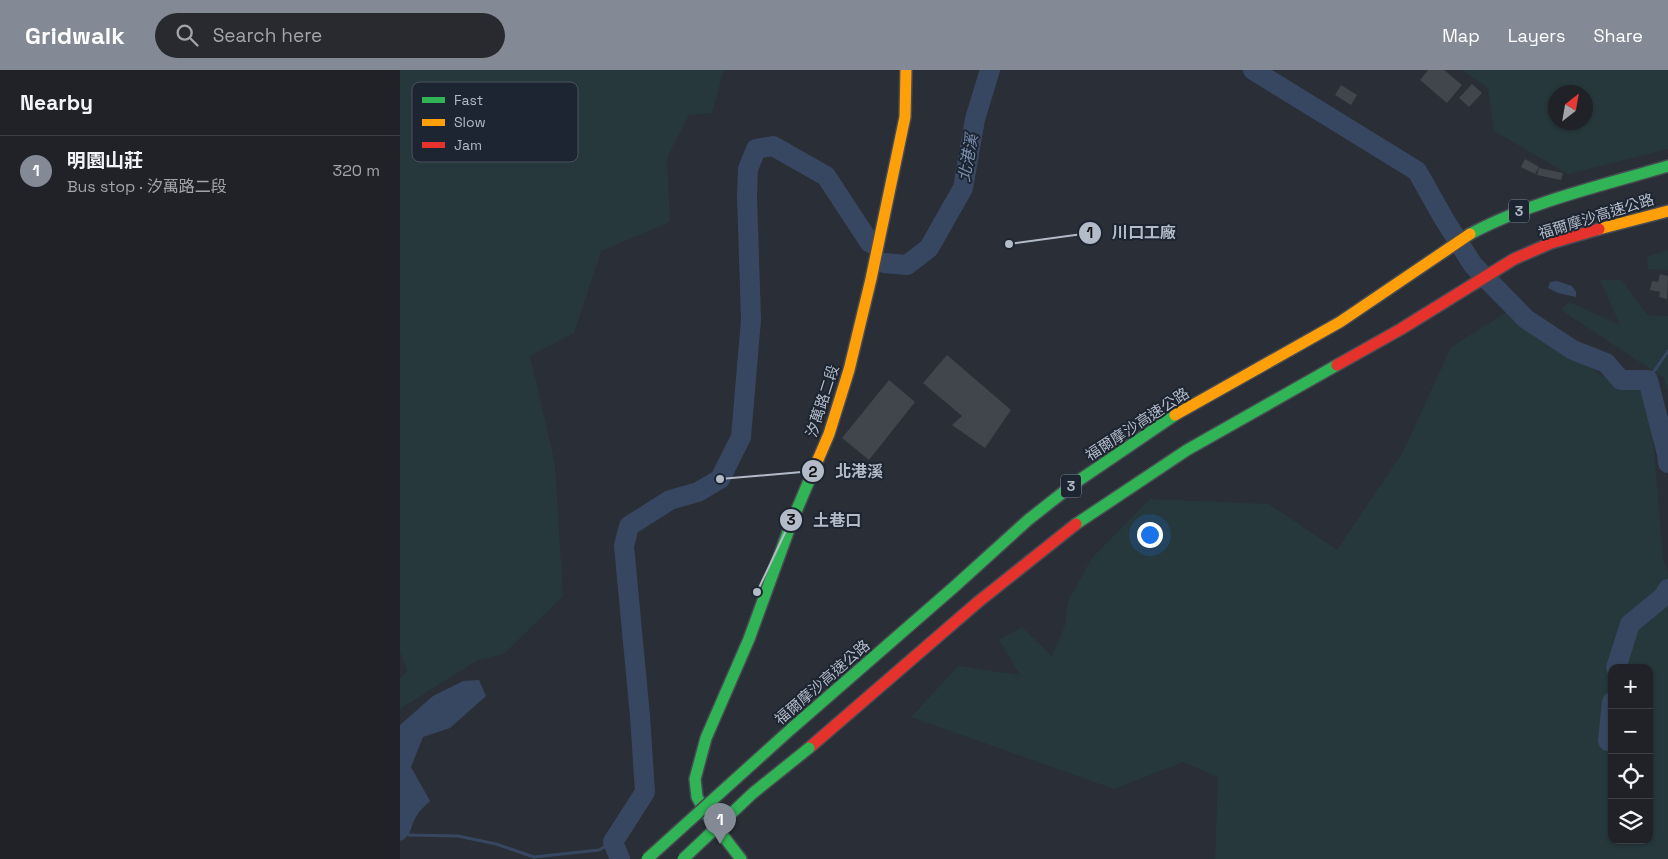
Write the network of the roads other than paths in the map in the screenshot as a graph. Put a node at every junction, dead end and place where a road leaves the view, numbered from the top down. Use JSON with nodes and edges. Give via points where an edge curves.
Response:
{"nodes":[{"id":1,"x":906,"y":70,"type":"edge"},
{"id":2,"x":1668,"y":166,"type":"edge"},
{"id":3,"x":1668,"y":210,"type":"edge"},
{"id":4,"x":647,"y":859,"type":"edge"},
{"id":5,"x":682,"y":859,"type":"edge"},
{"id":6,"x":741,"y":859,"type":"edge"}],
"edges":[{"from":1,"to":6,"type":"main road","name":"汐萬路二段","via":[[905,116],[898,156],[849,370],[829,434],[706,738],[695,778],[697,797],[707,815]]},
{"from":2,"to":4,"type":"main road","name":"福爾摩沙高速公路","number":"3","bridge":true,"via":[[1498,219],[1467,236],[1340,322],[1167,419],[1028,520]]},
{"from":3,"to":5,"type":"main road","name":"福爾摩沙高速公路","number":"3","bridge":true,"via":[[1551,243],[1514,259],[1401,329],[1187,450],[1086,516],[978,602],[753,793]]}]}
